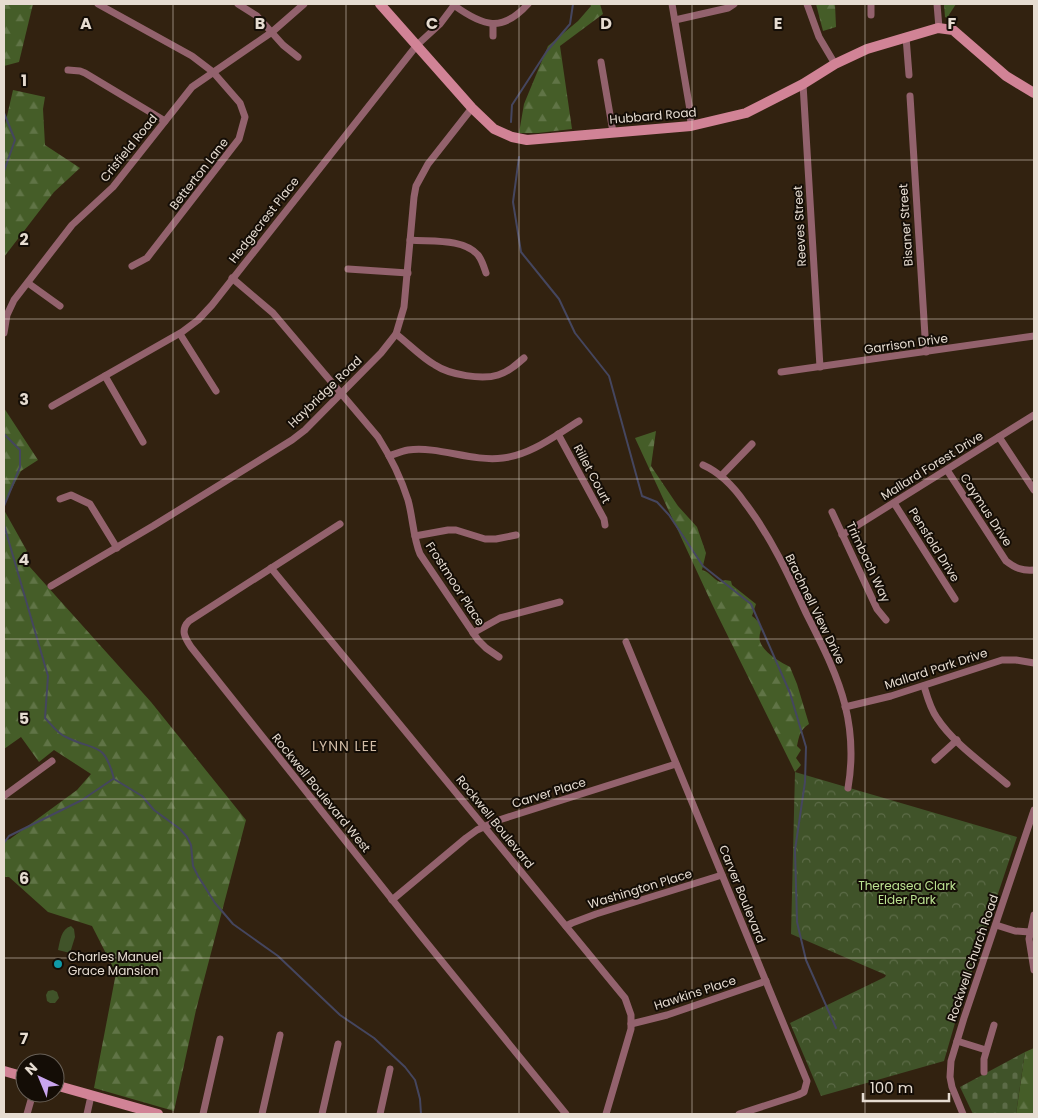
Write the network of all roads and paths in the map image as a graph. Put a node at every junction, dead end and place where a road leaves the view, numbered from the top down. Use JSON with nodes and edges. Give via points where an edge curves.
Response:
{"nodes":[{"id":1,"x":98,"y":4,"type":"edge"},
{"id":2,"x":238,"y":4,"type":"edge"},
{"id":3,"x":304,"y":4,"type":"edge"},
{"id":4,"x":380,"y":4,"type":"edge"},
{"id":5,"x":528,"y":4,"type":"edge"},
{"id":6,"x":672,"y":4,"type":"edge"},
{"id":7,"x":734,"y":4,"type":"edge"},
{"id":8,"x":807,"y":4,"type":"edge"},
{"id":9,"x":871,"y":4,"type":"edge"},
{"id":10,"x":937,"y":4,"type":"edge"},
{"id":11,"x":455,"y":5,"type":"edge"},
{"id":12,"x":871,"y":15,"type":"dead end"},
{"id":13,"x":675,"y":20,"type":"junction"},
{"id":14,"x":492,"y":25,"type":"junction"},
{"id":15,"x":939,"y":28,"type":"junction"},
{"id":16,"x":272,"y":32,"type":"junction"},
{"id":17,"x":493,"y":36,"type":"dead end"},
{"id":18,"x":906,"y":37,"type":"junction"},
{"id":19,"x":417,"y":45,"type":"junction"},
{"id":20,"x":298,"y":57,"type":"dead end"},
{"id":21,"x":601,"y":62,"type":"dead end"},
{"id":22,"x":835,"y":64,"type":"junction"},
{"id":23,"x":68,"y":70,"type":"dead end"},
{"id":24,"x":213,"y":72,"type":"junction"},
{"id":25,"x":909,"y":75,"type":"dead end"},
{"id":26,"x":803,"y":84,"type":"junction"},
{"id":27,"x":1034,"y":93,"type":"edge"},
{"id":28,"x":910,"y":96,"type":"dead end"},
{"id":29,"x":472,"y":108,"type":"junction"},
{"id":30,"x":166,"y":120,"type":"junction"},
{"id":31,"x":691,"y":126,"type":"junction"},
{"id":32,"x":613,"y":132,"type":"junction"},
{"id":33,"x":410,"y":240,"type":"junction"},
{"id":34,"x":132,"y":266,"type":"dead end"},
{"id":35,"x":348,"y":269,"type":"dead end"},
{"id":36,"x":408,"y":273,"type":"junction"},
{"id":37,"x":486,"y":273,"type":"dead end"},
{"id":38,"x":232,"y":278,"type":"junction"},
{"id":39,"x":28,"y":283,"type":"junction"},
{"id":40,"x":60,"y":306,"type":"dead end"},
{"id":41,"x":4,"y":333,"type":"edge"},
{"id":42,"x":180,"y":334,"type":"junction"},
{"id":43,"x":396,"y":334,"type":"junction"},
{"id":44,"x":1034,"y":336,"type":"edge"},
{"id":45,"x":926,"y":352,"type":"junction"},
{"id":46,"x":524,"y":358,"type":"dead end"},
{"id":47,"x":820,"y":367,"type":"junction"},
{"id":48,"x":781,"y":372,"type":"dead end"},
{"id":49,"x":105,"y":376,"type":"junction"},
{"id":50,"x":216,"y":392,"type":"dead end"},
{"id":51,"x":340,"y":394,"type":"junction"},
{"id":52,"x":52,"y":406,"type":"dead end"},
{"id":53,"x":1034,"y":415,"type":"edge"},
{"id":54,"x":579,"y":422,"type":"dead end"},
{"id":55,"x":558,"y":434,"type":"junction"},
{"id":56,"x":999,"y":437,"type":"junction"},
{"id":57,"x":143,"y":442,"type":"dead end"},
{"id":58,"x":752,"y":444,"type":"dead end"},
{"id":59,"x":389,"y":456,"type":"junction"},
{"id":60,"x":703,"y":465,"type":"dead end"},
{"id":61,"x":947,"y":470,"type":"junction"},
{"id":62,"x":721,"y":476,"type":"junction"},
{"id":63,"x":1034,"y":490,"type":"edge"},
{"id":64,"x":60,"y":499,"type":"dead end"},
{"id":65,"x":894,"y":503,"type":"junction"},
{"id":66,"x":832,"y":512,"type":"dead end"},
{"id":67,"x":340,"y":524,"type":"dead end"},
{"id":68,"x":605,"y":525,"type":"dead end"},
{"id":69,"x":415,"y":536,"type":"junction"},
{"id":70,"x":516,"y":536,"type":"dead end"},
{"id":71,"x":842,"y":536,"type":"junction"},
{"id":72,"x":117,"y":548,"type":"junction"},
{"id":73,"x":271,"y":568,"type":"junction"},
{"id":74,"x":1034,"y":570,"type":"edge"},
{"id":75,"x":52,"y":586,"type":"dead end"},
{"id":76,"x":955,"y":599,"type":"dead end"},
{"id":77,"x":560,"y":602,"type":"dead end"},
{"id":78,"x":886,"y":620,"type":"dead end"},
{"id":79,"x":473,"y":633,"type":"junction"},
{"id":80,"x":626,"y":642,"type":"dead end"},
{"id":81,"x":499,"y":656,"type":"dead end"},
{"id":82,"x":1034,"y":663,"type":"edge"},
{"id":83,"x":924,"y":686,"type":"junction"},
{"id":84,"x":845,"y":707,"type":"junction"},
{"id":85,"x":956,"y":740,"type":"junction"},
{"id":86,"x":935,"y":760,"type":"dead end"},
{"id":87,"x":52,"y":761,"type":"dead end"},
{"id":88,"x":676,"y":764,"type":"junction"},
{"id":89,"x":1007,"y":784,"type":"dead end"},
{"id":90,"x":848,"y":788,"type":"dead end"},
{"id":91,"x":4,"y":796,"type":"edge"},
{"id":92,"x":1034,"y":810,"type":"edge"},
{"id":93,"x":484,"y":827,"type":"junction"},
{"id":94,"x":722,"y":875,"type":"junction"},
{"id":95,"x":392,"y":900,"type":"junction"},
{"id":96,"x":1034,"y":916,"type":"edge"},
{"id":97,"x":996,"y":925,"type":"junction"},
{"id":98,"x":566,"y":926,"type":"junction"},
{"id":99,"x":1030,"y":932,"type":"junction"},
{"id":100,"x":1034,"y":970,"type":"edge"},
{"id":101,"x":766,"y":981,"type":"junction"},
{"id":102,"x":632,"y":1024,"type":"junction"},
{"id":103,"x":994,"y":1026,"type":"dead end"},
{"id":104,"x":280,"y":1035,"type":"dead end"},
{"id":105,"x":220,"y":1039,"type":"dead end"},
{"id":106,"x":957,"y":1041,"type":"junction"},
{"id":107,"x":338,"y":1044,"type":"dead end"},
{"id":108,"x":986,"y":1050,"type":"junction"},
{"id":109,"x":390,"y":1069,"type":"dead end"},
{"id":110,"x":984,"y":1072,"type":"dead end"},
{"id":111,"x":65,"y":1088,"type":"edge"},
{"id":112,"x":91,"y":1096,"type":"junction"},
{"id":113,"x":145,"y":1113,"type":"edge"},
{"id":114,"x":87,"y":1114,"type":"edge"},
{"id":115,"x":158,"y":1114,"type":"edge"},
{"id":116,"x":203,"y":1114,"type":"edge"},
{"id":117,"x":262,"y":1114,"type":"edge"},
{"id":118,"x":322,"y":1114,"type":"edge"},
{"id":119,"x":380,"y":1114,"type":"edge"},
{"id":120,"x":566,"y":1114,"type":"edge"},
{"id":121,"x":606,"y":1114,"type":"edge"},
{"id":122,"x":739,"y":1114,"type":"edge"},
{"id":123,"x":963,"y":1114,"type":"edge"}],
"edges":[{"from":1,"to":24,"type":"street","name":"Betterton Lane","via":[[192,56]]},
{"from":2,"to":16,"type":"street","via":[[257,16]]},
{"from":3,"to":16,"type":"street","name":"Crisfield Road"},
{"from":4,"to":19,"type":"main road","name":"Hubbard Road"},
{"from":5,"to":14,"type":"street","via":[[510,19]]},
{"from":6,"to":13,"type":"street"},
{"from":7,"to":13,"type":"street"},
{"from":8,"to":22,"type":"street","via":[[819,37]]},
{"from":9,"to":12,"type":"street"},
{"from":10,"to":15,"type":"street"},
{"from":11,"to":14,"type":"street","via":[[476,20]]},
{"from":11,"to":19,"type":"street","name":"Hedgecrest Place"},
{"from":13,"to":31,"type":"street"},
{"from":14,"to":17,"type":"street"},
{"from":15,"to":18,"type":"main road","name":"Hubbard Road"},
{"from":15,"to":27,"type":"main road","via":[[953,30],[1006,76]]},
{"from":16,"to":20,"type":"street"},
{"from":16,"to":24,"type":"street","name":"Crisfield Road"},
{"from":18,"to":22,"type":"main road","name":"Hubbard Road","via":[[867,49]]},
{"from":18,"to":25,"type":"street"},
{"from":19,"to":29,"type":"main road","name":"Hubbard Road"},
{"from":19,"to":38,"type":"street","name":"Hedgecrest Place"},
{"from":21,"to":32,"type":"street"},
{"from":22,"to":26,"type":"main road","name":"Hubbard Road"},
{"from":23,"to":30,"type":"street","via":[[80,70]]},
{"from":24,"to":30,"type":"street","name":"Crisfield Road","via":[[192,87]]},
{"from":24,"to":34,"type":"street","name":"Betterton Lane","via":[[240,103],[245,117],[239,139],[147,258]]},
{"from":26,"to":31,"type":"main road","name":"Hubbard Road","via":[[746,113]]},
{"from":26,"to":47,"type":"street","name":"Reeves Street"},
{"from":28,"to":45,"type":"street","name":"Bisaner Street"},
{"from":29,"to":32,"type":"main road","name":"Hubbard Road","via":[[494,129],[527,140]]},
{"from":29,"to":33,"type":"street","name":"Haybridge Road","via":[[418,180]]},
{"from":30,"to":39,"type":"street","name":"Crisfield Road","via":[[113,187],[72,225]]},
{"from":31,"to":32,"type":"main road","name":"Hubbard Road"},
{"from":33,"to":36,"type":"street","name":"Haybridge Road"},
{"from":33,"to":37,"type":"street","via":[[464,246],[478,255]]},
{"from":35,"to":36,"type":"street"},
{"from":36,"to":43,"type":"street","name":"Haybridge Road","via":[[403,312]]},
{"from":38,"to":42,"type":"street","name":"Hedgecrest Place","via":[[204,313]]},
{"from":38,"to":51,"type":"street","name":"Frostmoor Place","via":[[272,312]]},
{"from":39,"to":40,"type":"street"},
{"from":39,"to":41,"type":"street","name":"Crisfield Road","via":[[11,307]]},
{"from":42,"to":49,"type":"street","name":"Hedgecrest Place"},
{"from":42,"to":50,"type":"street"},
{"from":43,"to":46,"type":"street","via":[[434,365],[450,372],[491,377],[504,373]]},
{"from":43,"to":51,"type":"street","name":"Haybridge Road"},
{"from":44,"to":45,"type":"street","name":"Garrison Drive"},
{"from":45,"to":47,"type":"street","name":"Garrison Drive"},
{"from":47,"to":48,"type":"street","name":"Garrison Drive"},
{"from":49,"to":52,"type":"street","name":"Hedgecrest Place"},
{"from":49,"to":57,"type":"street"},
{"from":51,"to":59,"type":"street","name":"Frostmoor Place","via":[[378,437]]},
{"from":51,"to":72,"type":"street","name":"Haybridge Road","via":[[292,440]]},
{"from":53,"to":56,"type":"street","name":"Mallard Forest Drive"},
{"from":54,"to":55,"type":"street"},
{"from":55,"to":59,"type":"street","via":[[525,452],[504,458],[488,459],[421,450],[407,450]]},
{"from":55,"to":68,"type":"street","name":"Rillet Court"},
{"from":56,"to":61,"type":"street","name":"Mallard Forest Drive"},
{"from":56,"to":63,"type":"street"},
{"from":58,"to":62,"type":"street"},
{"from":59,"to":69,"type":"street","name":"Frostmoor Place","via":[[408,501]]},
{"from":60,"to":62,"type":"street","name":"Brachnell View Drive"},
{"from":61,"to":65,"type":"street","name":"Mallard Forest Drive"},
{"from":61,"to":74,"type":"street","name":"Caymus Drive","via":[[1006,560],[1021,570]]},
{"from":62,"to":84,"type":"street","name":"Brachnell View Drive","via":[[751,510],[789,577],[831,665]]},
{"from":64,"to":72,"type":"street","via":[[71,495],[90,504]]},
{"from":65,"to":71,"type":"street","name":"Mallard Forest Drive"},
{"from":65,"to":76,"type":"street","name":"Pensfold Drive"},
{"from":66,"to":71,"type":"street","name":"Trimbach Way"},
{"from":67,"to":73,"type":"street","name":"Rockwell Boulevard West"},
{"from":69,"to":70,"type":"street","via":[[448,530],[485,539]]},
{"from":69,"to":79,"type":"street","name":"Frostmoor Place","via":[[420,554]]},
{"from":71,"to":78,"type":"street","name":"Trimbach Way","via":[[877,609]]},
{"from":72,"to":75,"type":"street","name":"Haybridge Road"},
{"from":73,"to":93,"type":"street","name":"Rockwell Boulevard"},
{"from":73,"to":95,"type":"street","name":"Rockwell Boulevard West","via":[[188,621],[184,628],[185,637]]},
{"from":77,"to":79,"type":"street","via":[[500,618]]},
{"from":79,"to":81,"type":"street","name":"Frostmoor Place","via":[[486,648]]},
{"from":80,"to":88,"type":"street","name":"Carver Boulevard"},
{"from":82,"to":83,"type":"street","name":"Mallard Park Drive","via":[[1002,660]]},
{"from":83,"to":84,"type":"street","name":"Mallard Park Drive"},
{"from":83,"to":85,"type":"street","via":[[936,718]]},
{"from":84,"to":90,"type":"street","name":"Brachnell View Drive","via":[[852,747]]},
{"from":85,"to":86,"type":"street"},
{"from":85,"to":89,"type":"street"},
{"from":87,"to":91,"type":"street"},
{"from":88,"to":93,"type":"street","name":"Carver Place"},
{"from":88,"to":94,"type":"street","name":"Carver Boulevard"},
{"from":92,"to":97,"type":"street","name":"Rockwell Church Road"},
{"from":93,"to":95,"type":"street","name":"Carver Place","via":[[466,838]]},
{"from":93,"to":98,"type":"street","name":"Rockwell Boulevard"},
{"from":94,"to":98,"type":"street","name":"Washington Place"},
{"from":94,"to":101,"type":"street","name":"Carver Boulevard"},
{"from":95,"to":120,"type":"street","name":"Rockwell Boulevard West"},
{"from":96,"to":99,"type":"street"},
{"from":97,"to":99,"type":"street"},
{"from":97,"to":106,"type":"street","name":"Rockwell Church Road"},
{"from":98,"to":102,"type":"street","name":"Rockwell Boulevard","via":[[623,996]]},
{"from":99,"to":100,"type":"street","via":[[1029,949]]},
{"from":101,"to":102,"type":"street","name":"Hawkins Place"},
{"from":101,"to":122,"type":"street","name":"Carver Boulevard","via":[[807,1081],[806,1088],[798,1095]]},
{"from":102,"to":121,"type":"street"},
{"from":103,"to":108,"type":"street"},
{"from":104,"to":117,"type":"street"},
{"from":105,"to":116,"type":"street"},
{"from":106,"to":108,"type":"street"},
{"from":106,"to":123,"type":"street","name":"Rockwell Church Road","via":[[950,1077]]},
{"from":107,"to":118,"type":"street"},
{"from":108,"to":110,"type":"street"},
{"from":109,"to":119,"type":"street"},
{"from":111,"to":112,"type":"main road"},
{"from":112,"to":113,"type":"main road"},
{"from":112,"to":114,"type":"street"},
{"from":113,"to":115,"type":"main road"}]}
